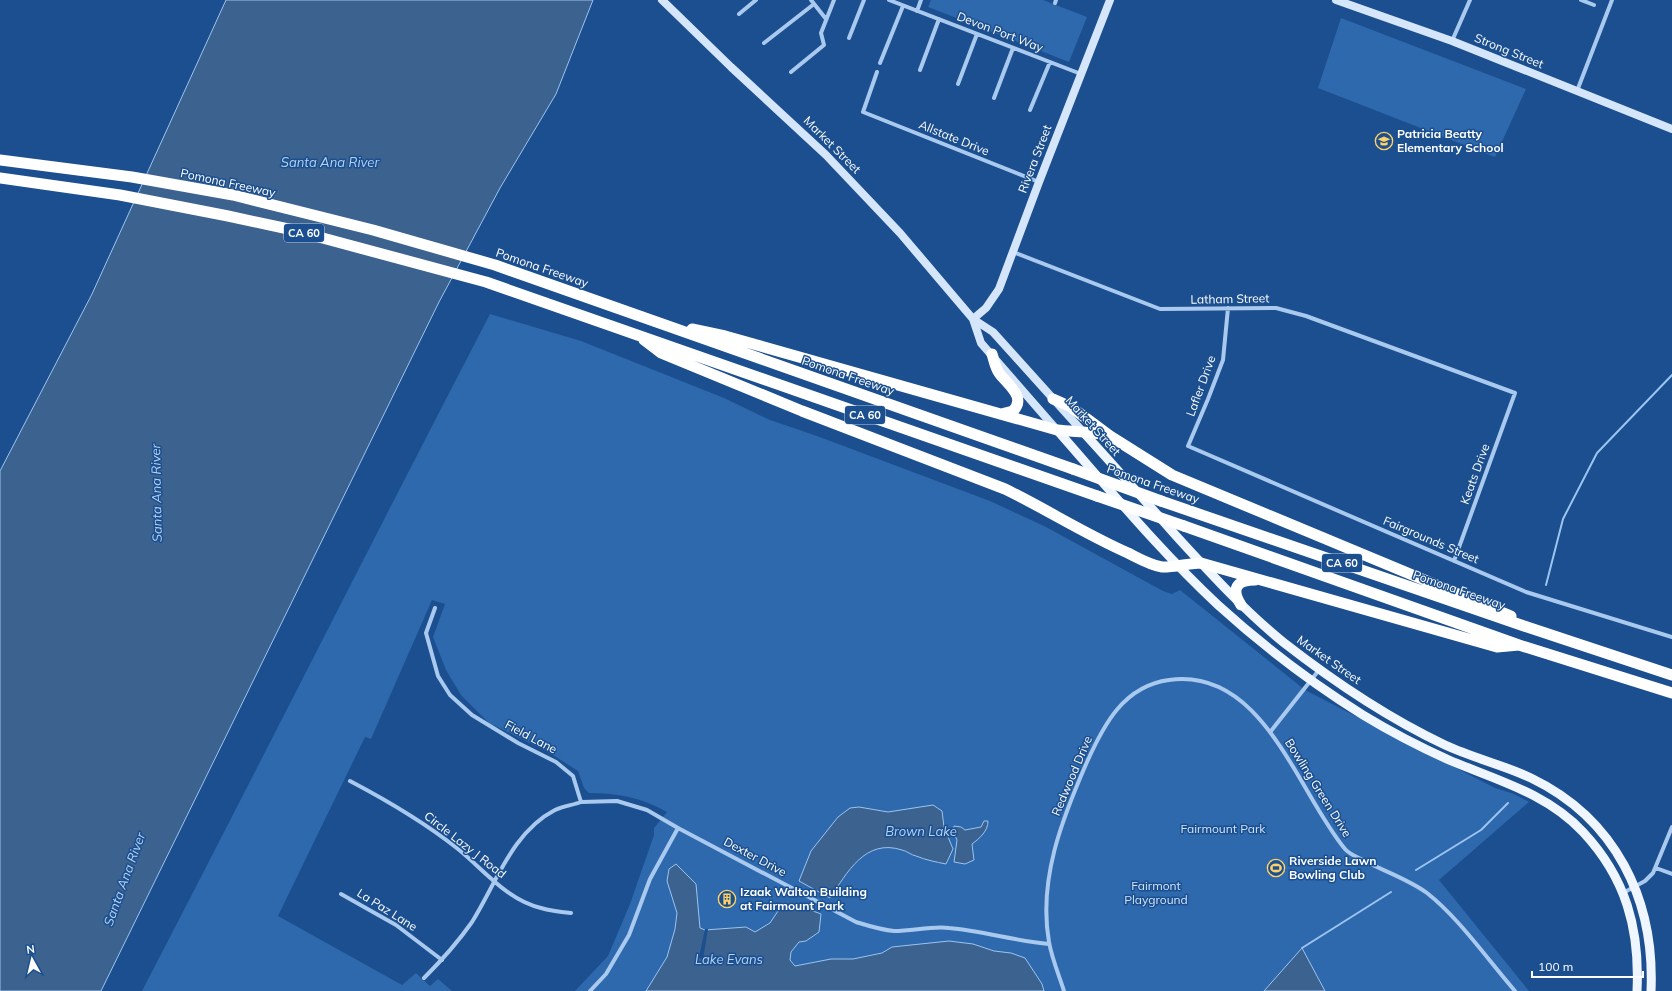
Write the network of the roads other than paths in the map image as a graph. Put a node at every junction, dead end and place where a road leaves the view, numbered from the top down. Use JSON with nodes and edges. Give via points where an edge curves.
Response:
{"nodes":[{"id":1,"x":662,"y":0,"type":"edge"},
{"id":2,"x":756,"y":0,"type":"edge"},
{"id":3,"x":834,"y":0,"type":"edge"},
{"id":4,"x":864,"y":0,"type":"edge"},
{"id":5,"x":889,"y":0,"type":"edge"},
{"id":6,"x":921,"y":0,"type":"edge"},
{"id":7,"x":1110,"y":0,"type":"edge"},
{"id":8,"x":1336,"y":0,"type":"edge"},
{"id":9,"x":1470,"y":0,"type":"edge"},
{"id":10,"x":1581,"y":0,"type":"edge"},
{"id":11,"x":1612,"y":0,"type":"edge"},
{"id":12,"x":812,"y":2,"type":"edge"},
{"id":13,"x":1349,"y":2,"type":"edge"},
{"id":14,"x":1594,"y":5,"type":"dead end"},
{"id":15,"x":903,"y":6,"type":"junction"},
{"id":16,"x":917,"y":11,"type":"junction"},
{"id":17,"x":739,"y":14,"type":"dead end"},
{"id":18,"x":826,"y":19,"type":"junction"},
{"id":19,"x":939,"y":19,"type":"junction"},
{"id":20,"x":977,"y":34,"type":"junction"},
{"id":21,"x":849,"y":38,"type":"dead end"},
{"id":22,"x":1452,"y":42,"type":"junction"},
{"id":23,"x":764,"y":43,"type":"dead end"},
{"id":24,"x":1014,"y":48,"type":"junction"},
{"id":25,"x":1050,"y":62,"type":"junction"},
{"id":26,"x":880,"y":63,"type":"dead end"},
{"id":27,"x":920,"y":70,"type":"dead end"},
{"id":28,"x":791,"y":72,"type":"dead end"},
{"id":29,"x":877,"y":72,"type":"dead end"},
{"id":30,"x":1081,"y":74,"type":"junction"},
{"id":31,"x":958,"y":84,"type":"dead end"},
{"id":32,"x":1577,"y":91,"type":"junction"},
{"id":33,"x":994,"y":98,"type":"dead end"},
{"id":34,"x":1030,"y":110,"type":"dead end"},
{"id":35,"x":1672,"y":128,"type":"edge"},
{"id":36,"x":0,"y":160,"type":"edge"},
{"id":37,"x":0,"y":178,"type":"edge"},
{"id":38,"x":1038,"y":182,"type":"junction"},
{"id":39,"x":1013,"y":252,"type":"junction"},
{"id":40,"x":1228,"y":308,"type":"junction"},
{"id":41,"x":646,"y":319,"type":"junction"},
{"id":42,"x":973,"y":319,"type":"junction"},
{"id":43,"x":634,"y":333,"type":"junction"},
{"id":44,"x":992,"y":354,"type":"junction"},
{"id":45,"x":1515,"y":393,"type":"joint"},
{"id":46,"x":1053,"y":399,"type":"junction"},
{"id":47,"x":1001,"y":414,"type":"junction"},
{"id":48,"x":1057,"y":430,"type":"junction"},
{"id":49,"x":1084,"y":433,"type":"junction"},
{"id":50,"x":1110,"y":436,"type":"junction"},
{"id":51,"x":1188,"y":446,"type":"joint"},
{"id":52,"x":1454,"y":561,"type":"junction"},
{"id":53,"x":1201,"y":563,"type":"junction"},
{"id":54,"x":1178,"y":565,"type":"junction"},
{"id":55,"x":1261,"y":580,"type":"junction"},
{"id":56,"x":1240,"y":605,"type":"junction"},
{"id":57,"x":435,"y":608,"type":"dead end"},
{"id":58,"x":1524,"y":626,"type":"junction"},
{"id":59,"x":1672,"y":638,"type":"edge"},
{"id":60,"x":1519,"y":645,"type":"junction"},
{"id":61,"x":1320,"y":669,"type":"junction"},
{"id":62,"x":1672,"y":675,"type":"edge"},
{"id":63,"x":1312,"y":680,"type":"junction"},
{"id":64,"x":1672,"y":693,"type":"edge"},
{"id":65,"x":1271,"y":731,"type":"junction"},
{"id":66,"x":350,"y":780,"type":"dead end"},
{"id":67,"x":581,"y":802,"type":"junction"},
{"id":68,"x":678,"y":828,"type":"junction"},
{"id":69,"x":1672,"y":828,"type":"edge"},
{"id":70,"x":1656,"y":868,"type":"junction"},
{"id":71,"x":1672,"y":874,"type":"edge"},
{"id":72,"x":494,"y":881,"type":"junction"},
{"id":73,"x":1635,"y":886,"type":"junction"},
{"id":74,"x":1623,"y":893,"type":"junction"},
{"id":75,"x":340,"y":894,"type":"dead end"},
{"id":76,"x":571,"y":913,"type":"dead end"},
{"id":77,"x":1049,"y":944,"type":"junction"},
{"id":78,"x":442,"y":960,"type":"junction"},
{"id":79,"x":424,"y":978,"type":"dead end"},
{"id":80,"x":590,"y":991,"type":"edge"},
{"id":81,"x":1064,"y":991,"type":"edge"},
{"id":82,"x":1514,"y":991,"type":"edge"},
{"id":83,"x":1637,"y":991,"type":"edge"},
{"id":84,"x":1651,"y":991,"type":"edge"}],
"edges":[{"from":1,"to":42,"type":"main road","name":"Market Street","via":[[730,67],[826,154],[900,233]]},
{"from":2,"to":17,"type":"street"},
{"from":3,"to":18,"type":"street"},
{"from":4,"to":21,"type":"street"},
{"from":5,"to":15,"type":"street","name":"Devon Port Way"},
{"from":6,"to":16,"type":"street"},
{"from":7,"to":30,"type":"main road","name":"Rivera Street"},
{"from":8,"to":13,"type":"main road","name":"Strong Street"},
{"from":9,"to":22,"type":"street"},
{"from":10,"to":14,"type":"street"},
{"from":11,"to":32,"type":"street"},
{"from":12,"to":18,"type":"street"},
{"from":12,"to":23,"type":"street"},
{"from":13,"to":22,"type":"main road","name":"Strong Street"},
{"from":15,"to":16,"type":"street","name":"Devon Port Way"},
{"from":15,"to":26,"type":"street"},
{"from":16,"to":19,"type":"street","name":"Devon Port Way"},
{"from":18,"to":28,"type":"street","via":[[821,33],[824,46]]},
{"from":19,"to":20,"type":"street","name":"Devon Port Way"},
{"from":19,"to":27,"type":"street"},
{"from":20,"to":24,"type":"street","name":"Devon Port Way"},
{"from":20,"to":31,"type":"street"},
{"from":22,"to":32,"type":"main road","name":"Strong Street"},
{"from":24,"to":25,"type":"street","name":"Devon Port Way"},
{"from":24,"to":33,"type":"street"},
{"from":25,"to":30,"type":"street","name":"Devon Port Way"},
{"from":25,"to":34,"type":"street"},
{"from":29,"to":38,"type":"street","name":"Allstate Drive","via":[[863,112]]},
{"from":30,"to":38,"type":"main road","name":"Rivera Street"},
{"from":32,"to":35,"type":"main road","name":"Strong Street"},
{"from":36,"to":41,"type":"highway","name":"Pomona Freeway","number":"CA 60","via":[[132,176],[233,195],[373,230],[495,265]]},
{"from":37,"to":43,"type":"highway","number":"CA 60","via":[[120,195],[293,230],[486,282]]},
{"from":38,"to":39,"type":"main road","name":"Rivera Street"},
{"from":39,"to":40,"type":"street","name":"Latham Street","via":[[1160,309]]},
{"from":39,"to":42,"type":"main road","name":"Rivera Street","via":[[995,297]]},
{"from":40,"to":45,"type":"street","name":"Latham Street","via":[[1276,308],[1306,316]]},
{"from":40,"to":51,"type":"street","name":"Lafler Drive","via":[[1223,360]]},
{"from":41,"to":47,"type":"highway","via":[[725,336]]},
{"from":41,"to":58,"type":"highway","name":"Pomona Freeway","number":"CA 60","bridge":true,"via":[[1160,501]]},
{"from":42,"to":44,"type":"main road","name":"Market Street","via":[[981,342]]},
{"from":42,"to":46,"type":"main road","name":"Market Street","via":[[993,332]]},
{"from":43,"to":54,"type":"highway","via":[[661,353],[802,412],[1005,489],[1153,564],[1168,567]]},
{"from":43,"to":60,"type":"highway","number":"CA 60","bridge":true},
{"from":44,"to":47,"type":"highway","via":[[998,372],[1018,399],[1013,411]]},
{"from":44,"to":48,"type":"main road","name":"Market Street"},
{"from":45,"to":52,"type":"street","name":"Keats Drive"},
{"from":46,"to":49,"type":"main road","name":"Market Street"},
{"from":46,"to":50,"type":"highway","via":[[1071,407]]},
{"from":47,"to":48,"type":"highway"},
{"from":48,"to":49,"type":"highway"},
{"from":48,"to":54,"type":"main road","name":"Market Street"},
{"from":49,"to":50,"type":"highway","via":[[1093,432]]},
{"from":49,"to":53,"type":"main road","name":"Market Street"},
{"from":50,"to":58,"type":"highway","via":[[1172,475],[1506,613]]},
{"from":51,"to":52,"type":"street","name":"Fairgrounds Street"},
{"from":52,"to":59,"type":"street","name":"Fairgrounds Street","via":[[1559,604]]},
{"from":53,"to":54,"type":"highway"},
{"from":53,"to":55,"type":"highway"},
{"from":53,"to":56,"type":"main road","name":"Market Street"},
{"from":54,"to":63,"type":"main road","name":"Market Street","via":[[1236,620]]},
{"from":55,"to":56,"type":"highway","via":[[1248,580],[1239,584],[1235,593]]},
{"from":55,"to":60,"type":"highway","via":[[1497,647]]},
{"from":56,"to":61,"type":"main road","name":"Market Street","via":[[1283,642]]},
{"from":57,"to":67,"type":"street","name":"Field Lane","via":[[426,633],[438,676],[450,695],[472,715],[556,762],[573,776]]},
{"from":58,"to":62,"type":"highway","name":"Pomona Freeway","number":"CA 60"},
{"from":60,"to":64,"type":"highway","number":"CA 60"},
{"from":61,"to":63,"type":"street"},
{"from":61,"to":73,"type":"main road","name":"Market Street","via":[[1371,704],[1446,746],[1531,778],[1555,792],[1594,825],[1622,860]]},
{"from":63,"to":65,"type":"street"},
{"from":63,"to":74,"type":"main road","name":"Market Street","via":[[1401,737],[1448,760],[1533,794],[1560,812],[1599,850]]},
{"from":65,"to":77,"type":"street","name":"Redwood Drive","via":[[1248,706],[1218,686],[1201,680],[1180,678],[1153,682],[1131,694],[1113,715],[1096,742],[1055,846],[1045,911]]},
{"from":65,"to":82,"type":"street","name":"Bowling Green Drive","via":[[1346,851],[1411,884],[1442,905]]},
{"from":66,"to":72,"type":"street","name":"Circle Lazy J Road","via":[[398,807],[458,849]]},
{"from":67,"to":68,"type":"street","via":[[616,801],[647,810]]},
{"from":67,"to":72,"type":"street","via":[[555,810],[530,828]]},
{"from":68,"to":77,"type":"street","name":"Dexter Drive","via":[[856,922],[878,929],[967,929]]},
{"from":68,"to":80,"type":"street","via":[[650,879],[629,935],[606,974]]},
{"from":69,"to":70,"type":"street"},
{"from":70,"to":71,"type":"street"},
{"from":70,"to":73,"type":"street","via":[[1649,878]]},
{"from":72,"to":76,"type":"street","name":"Circle Lazy J Road","via":[[515,897],[540,908]]},
{"from":72,"to":78,"type":"street","via":[[471,922]]},
{"from":73,"to":74,"type":"street"},
{"from":73,"to":84,"type":"main road","name":"Market Street","via":[[1649,935]]},
{"from":74,"to":83,"type":"main road","name":"Market Street","via":[[1632,918],[1637,945]]},
{"from":75,"to":78,"type":"street","name":"La Paz Lane","via":[[396,925]]},
{"from":77,"to":81,"type":"street","name":"Redwood Drive"},
{"from":78,"to":79,"type":"street"}]}
